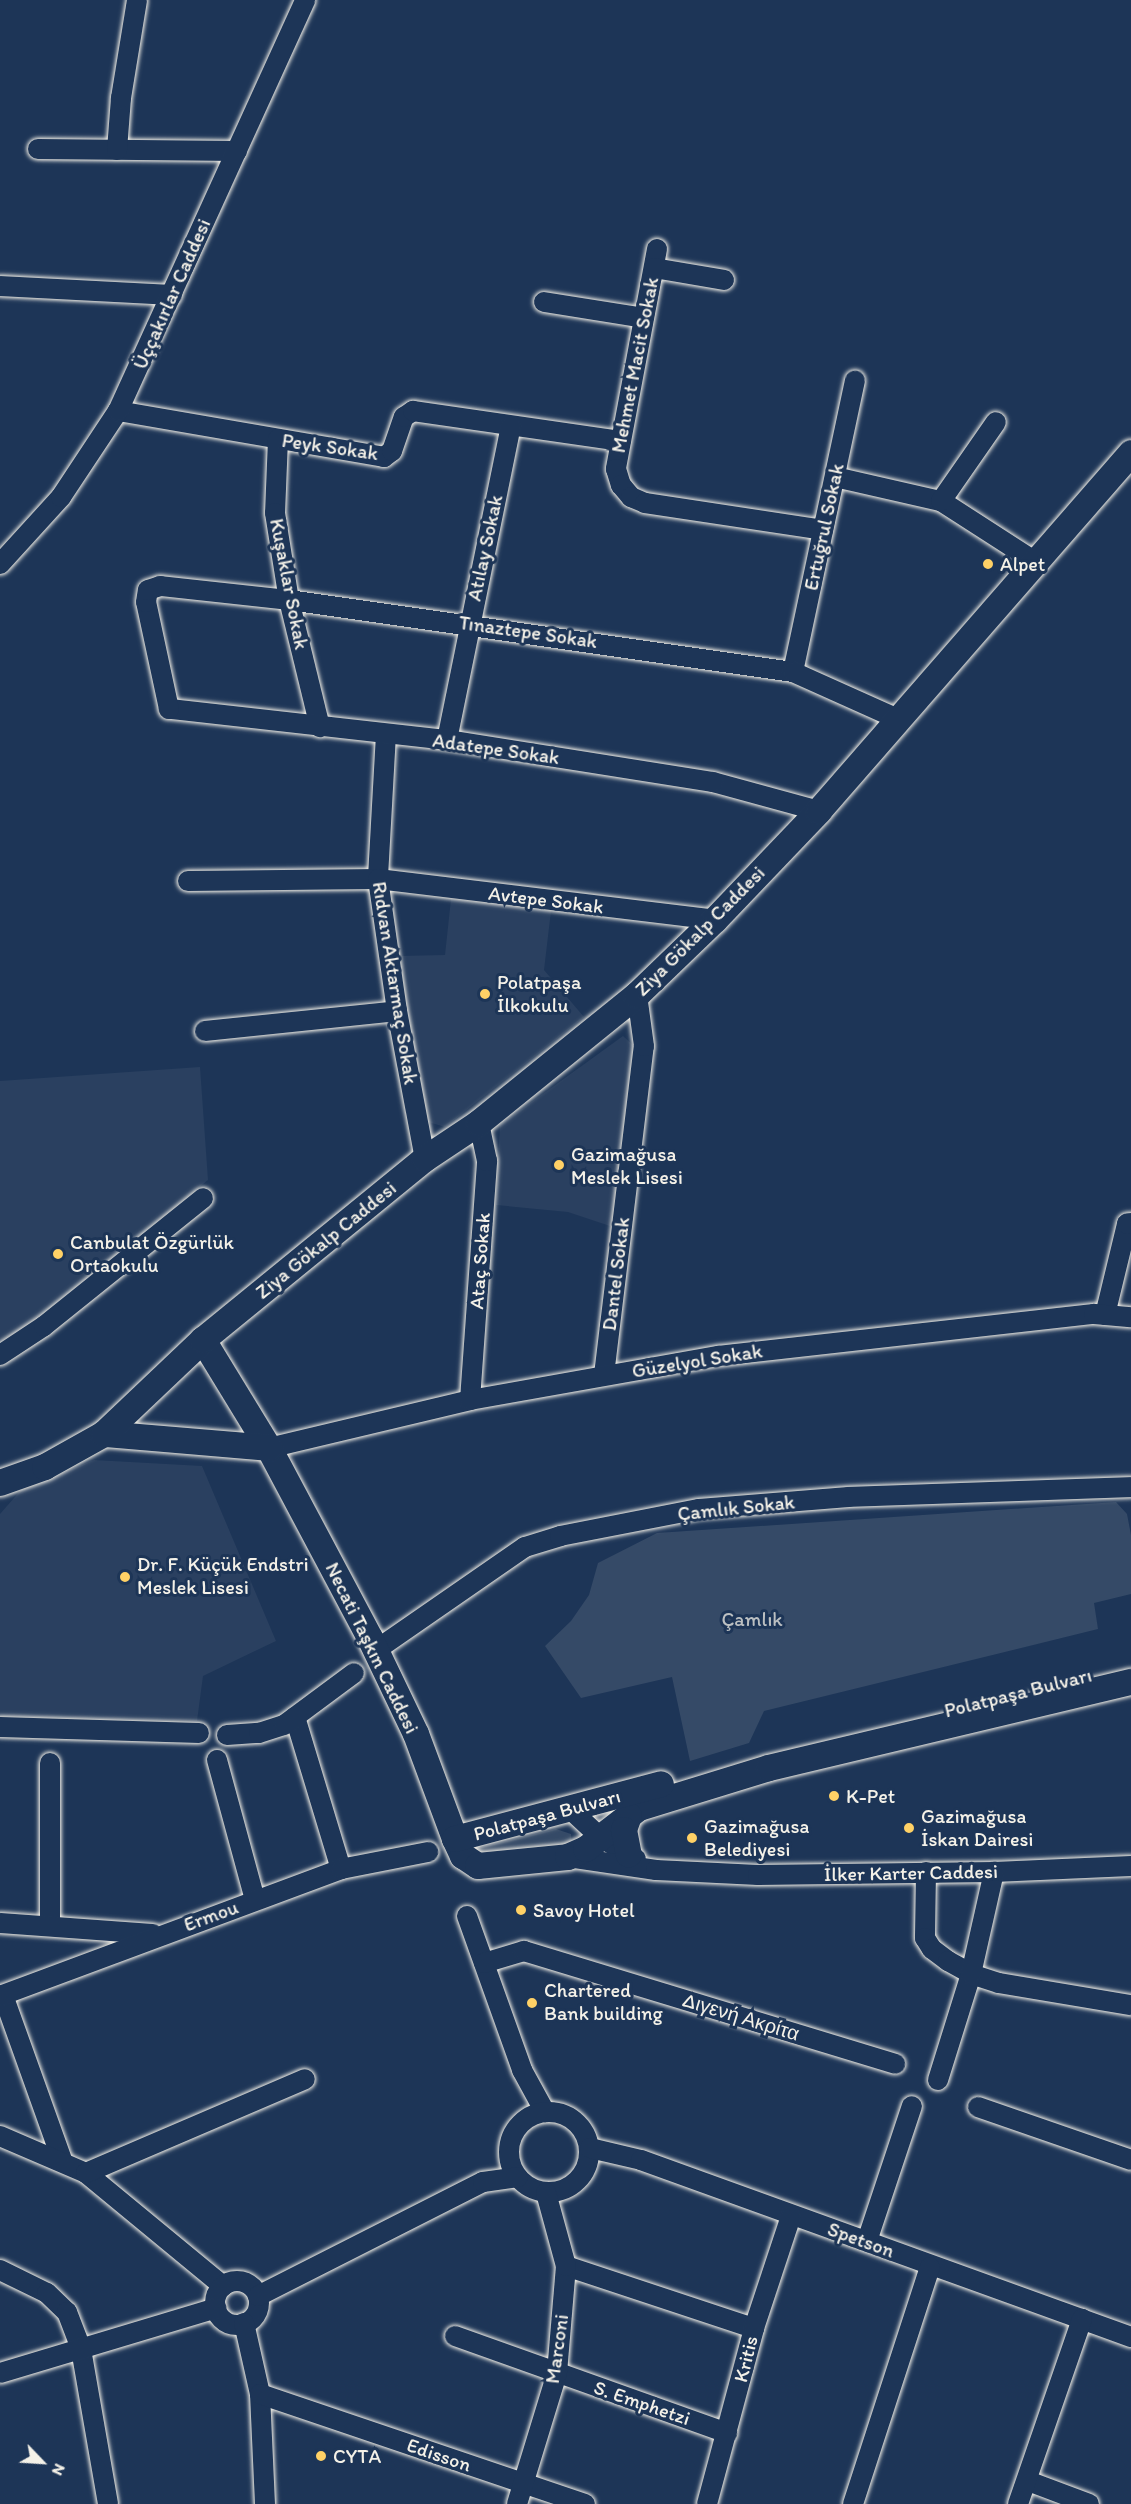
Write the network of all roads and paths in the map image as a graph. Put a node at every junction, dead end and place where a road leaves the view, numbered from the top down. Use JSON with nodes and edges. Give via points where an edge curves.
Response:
{"nodes":[{"id":1,"x":137,"y":0,"type":"edge"},
{"id":2,"x":304,"y":0,"type":"edge"},
{"id":3,"x":38,"y":149,"type":"dead end"},
{"id":4,"x":117,"y":150,"type":"junction"},
{"id":5,"x":237,"y":151,"type":"junction"},
{"id":6,"x":724,"y":280,"type":"dead end"},
{"id":7,"x":0,"y":286,"type":"edge"},
{"id":8,"x":172,"y":295,"type":"junction"},
{"id":9,"x":544,"y":302,"type":"dead end"},
{"id":10,"x":644,"y":318,"type":"junction"},
{"id":11,"x":855,"y":381,"type":"dead end"},
{"id":12,"x":118,"y":411,"type":"junction"},
{"id":13,"x":996,"y":422,"type":"dead end"},
{"id":14,"x":511,"y":426,"type":"junction"},
{"id":15,"x":278,"y":439,"type":"junction"},
{"id":16,"x":621,"y":441,"type":"junction"},
{"id":17,"x":1130,"y":456,"type":"edge"},
{"id":18,"x":835,"y":477,"type":"junction"},
{"id":19,"x":940,"y":501,"type":"junction"},
{"id":20,"x":823,"y":530,"type":"junction"},
{"id":21,"x":1034,"y":561,"type":"junction"},
{"id":22,"x":0,"y":564,"type":"edge"},
{"id":23,"x":289,"y":600,"type":"junction"},
{"id":24,"x":470,"y":623,"type":"junction"},
{"id":25,"x":792,"y":672,"type":"junction"},
{"id":26,"x":169,"y":709,"type":"joint"},
{"id":27,"x":898,"y":719,"type":"junction"},
{"id":28,"x":320,"y":727,"type":"junction"},
{"id":29,"x":386,"y":734,"type":"junction"},
{"id":30,"x":447,"y":740,"type":"junction"},
{"id":31,"x":819,"y":811,"type":"junction"},
{"id":32,"x":378,"y":879,"type":"junction"},
{"id":33,"x":188,"y":881,"type":"dead end"},
{"id":34,"x":715,"y":920,"type":"junction"},
{"id":35,"x":637,"y":995,"type":"junction"},
{"id":36,"x":397,"y":1011,"type":"junction"},
{"id":37,"x":205,"y":1031,"type":"dead end"},
{"id":38,"x":479,"y":1123,"type":"junction"},
{"id":39,"x":425,"y":1159,"type":"junction"},
{"id":40,"x":203,"y":1198,"type":"dead end"},
{"id":41,"x":1131,"y":1223,"type":"edge"},
{"id":42,"x":1105,"y":1315,"type":"junction"},
{"id":43,"x":1131,"y":1317,"type":"edge"},
{"id":44,"x":203,"y":1340,"type":"junction"},
{"id":45,"x":0,"y":1355,"type":"edge"},
{"id":46,"x":604,"y":1375,"type":"junction"},
{"id":47,"x":470,"y":1400,"type":"junction"},
{"id":48,"x":104,"y":1434,"type":"junction"},
{"id":49,"x":269,"y":1448,"type":"junction"},
{"id":50,"x":0,"y":1483,"type":"edge"},
{"id":51,"x":1131,"y":1487,"type":"edge"},
{"id":52,"x":376,"y":1650,"type":"junction"},
{"id":53,"x":1131,"y":1666,"type":"edge"},
{"id":54,"x":354,"y":1673,"type":"dead end"},
{"id":55,"x":1131,"y":1682,"type":"edge"},
{"id":56,"x":295,"y":1717,"type":"junction"},
{"id":57,"x":0,"y":1727,"type":"edge"},
{"id":58,"x":199,"y":1733,"type":"dead end"},
{"id":59,"x":227,"y":1736,"type":"dead end"},
{"id":60,"x":217,"y":1760,"type":"dead end"},
{"id":61,"x":50,"y":1762,"type":"dead end"},
{"id":62,"x":571,"y":1810,"type":"junction"},
{"id":63,"x":629,"y":1816,"type":"junction"},
{"id":64,"x":600,"y":1837,"type":"junction"},
{"id":65,"x":455,"y":1839,"type":"junction"},
{"id":66,"x":428,"y":1852,"type":"dead end"},
{"id":67,"x":629,"y":1855,"type":"junction"},
{"id":68,"x":568,"y":1857,"type":"junction"},
{"id":69,"x":1131,"y":1866,"type":"edge"},
{"id":70,"x":341,"y":1869,"type":"junction"},
{"id":71,"x":656,"y":1870,"type":"junction"},
{"id":72,"x":926,"y":1872,"type":"junction"},
{"id":73,"x":994,"y":1872,"type":"junction"},
{"id":74,"x":255,"y":1900,"type":"junction"},
{"id":75,"x":467,"y":1916,"type":"dead end"},
{"id":76,"x":0,"y":1923,"type":"edge"},
{"id":77,"x":50,"y":1926,"type":"junction"},
{"id":78,"x":159,"y":1935,"type":"junction"},
{"id":79,"x":484,"y":1963,"type":"junction"},
{"id":80,"x":971,"y":1974,"type":"junction"},
{"id":81,"x":1,"y":1995,"type":"edge"},
{"id":82,"x":1131,"y":2005,"type":"edge"},
{"id":83,"x":895,"y":2064,"type":"dead end"},
{"id":84,"x":305,"y":2079,"type":"dead end"},
{"id":85,"x":938,"y":2080,"type":"dead end"},
{"id":86,"x":912,"y":2106,"type":"dead end"},
{"id":87,"x":978,"y":2107,"type":"dead end"},
{"id":88,"x":545,"y":2112,"type":"junction"},
{"id":89,"x":0,"y":2136,"type":"edge"},
{"id":90,"x":509,"y":2148,"type":"junction"},
{"id":91,"x":590,"y":2148,"type":"junction"},
{"id":92,"x":62,"y":2160,"type":"junction"},
{"id":93,"x":1131,"y":2160,"type":"edge"},
{"id":94,"x":86,"y":2173,"type":"junction"},
{"id":95,"x":518,"y":2177,"type":"junction"},
{"id":96,"x":483,"y":2182,"type":"junction"},
{"id":97,"x":546,"y":2193,"type":"junction"},
{"id":98,"x":791,"y":2216,"type":"junction"},
{"id":99,"x":867,"y":2241,"type":"junction"},
{"id":100,"x":566,"y":2266,"type":"junction"},
{"id":101,"x":930,"y":2267,"type":"junction"},
{"id":102,"x":0,"y":2270,"type":"edge"},
{"id":103,"x":223,"y":2286,"type":"junction"},
{"id":104,"x":258,"y":2296,"type":"junction"},
{"id":105,"x":216,"y":2308,"type":"junction"},
{"id":106,"x":1082,"y":2319,"type":"junction"},
{"id":107,"x":244,"y":2323,"type":"junction"},
{"id":108,"x":754,"y":2328,"type":"junction"},
{"id":109,"x":455,"y":2336,"type":"dead end"},
{"id":110,"x":1131,"y":2337,"type":"edge"},
{"id":111,"x":81,"y":2349,"type":"junction"},
{"id":112,"x":0,"y":2373,"type":"edge"},
{"id":113,"x":558,"y":2373,"type":"junction"},
{"id":114,"x":260,"y":2394,"type":"junction"},
{"id":115,"x":727,"y":2433,"type":"junction"},
{"id":116,"x":1028,"y":2481,"type":"junction"},
{"id":117,"x":524,"y":2484,"type":"junction"},
{"id":118,"x":261,"y":2502,"type":"edge"},
{"id":119,"x":108,"y":2504,"type":"edge"},
{"id":120,"x":517,"y":2504,"type":"edge"},
{"id":121,"x":585,"y":2504,"type":"edge"},
{"id":122,"x":707,"y":2504,"type":"edge"},
{"id":123,"x":853,"y":2504,"type":"edge"},
{"id":124,"x":1018,"y":2504,"type":"edge"},
{"id":125,"x":1089,"y":2504,"type":"edge"}],
"edges":[{"from":1,"to":4,"type":"street"},
{"from":2,"to":5,"type":"street","name":"Üççakırlar Caddesi"},
{"from":3,"to":4,"type":"street"},
{"from":4,"to":5,"type":"street"},
{"from":5,"to":8,"type":"street","name":"Üççakırlar Caddesi"},
{"from":6,"to":10,"type":"street","name":"Mehmet Macit Sokak","via":[[655,259]]},
{"from":7,"to":8,"type":"street"},
{"from":8,"to":12,"type":"street","name":"Üççakırlar Caddesi"},
{"from":9,"to":10,"type":"street"},
{"from":10,"to":16,"type":"street","name":"Mehmet Macit Sokak"},
{"from":11,"to":18,"type":"street","name":"Ertuğrul Sokak"},
{"from":12,"to":15,"type":"street","name":"Peyk Sokak"},
{"from":12,"to":22,"type":"street","name":"Üççakırlar Caddesi","via":[[61,497]]},
{"from":13,"to":19,"type":"street"},
{"from":14,"to":15,"type":"street","name":"Peyk Sokak","via":[[413,411],[404,417],[397,441],[384,457]]},
{"from":14,"to":16,"type":"street","name":"Peyk Sokak"},
{"from":14,"to":24,"type":"street","name":"Atılay Sokak"},
{"from":15,"to":23,"type":"street","name":"Kuşaklar Sokak","via":[[275,513]]},
{"from":16,"to":20,"type":"street","name":"Mehmet Macit Sokak","via":[[616,469],[621,486],[645,503]]},
{"from":17,"to":21,"type":"main road","name":"Ziya Gökalp Caddesi"},
{"from":18,"to":19,"type":"street"},
{"from":18,"to":20,"type":"street","name":"Ertuğrul Sokak"},
{"from":19,"to":21,"type":"street"},
{"from":20,"to":25,"type":"street","name":"Ertuğrul Sokak"},
{"from":21,"to":27,"type":"main road","name":"Ziya Gökalp Caddesi"},
{"from":23,"to":24,"type":"street","name":"Tınaztepe Sokak"},
{"from":23,"to":26,"type":"street","name":"Tınaztepe Sokak","via":[[160,586],[148,590],[146,602]]},
{"from":23,"to":28,"type":"street","name":"Kuşaklar Sokak"},
{"from":24,"to":25,"type":"street","name":"Tınaztepe Sokak"},
{"from":24,"to":30,"type":"street","name":"Atılay Sokak"},
{"from":25,"to":27,"type":"street","name":"Tınaztepe Sokak"},
{"from":26,"to":28,"type":"street","name":"Adatepe Sokak"},
{"from":27,"to":31,"type":"main road","name":"Ziya Gökalp Caddesi"},
{"from":28,"to":29,"type":"street","name":"Adatepe Sokak"},
{"from":29,"to":30,"type":"street","name":"Adatepe Sokak"},
{"from":29,"to":32,"type":"street","name":"Rıdvan Aktarmaç Sokak"},
{"from":30,"to":31,"type":"street","name":"Adatepe Sokak","via":[[713,782]]},
{"from":31,"to":34,"type":"main road","name":"Ziya Gökalp Caddesi"},
{"from":32,"to":33,"type":"street","name":"Avtepe Sokak"},
{"from":32,"to":34,"type":"street","name":"Avtepe Sokak"},
{"from":32,"to":36,"type":"street","name":"Rıdvan Aktarmaç Sokak"},
{"from":34,"to":35,"type":"main road","name":"Ziya Gökalp Caddesi"},
{"from":35,"to":38,"type":"main road","name":"Ziya Gökalp Caddesi"},
{"from":35,"to":46,"type":"street","name":"Dantel Sokak","via":[[644,1046]]},
{"from":36,"to":37,"type":"street"},
{"from":36,"to":39,"type":"street","name":"Rıdvan Aktarmaç Sokak"},
{"from":38,"to":39,"type":"main road","name":"Ziya Gökalp Caddesi"},
{"from":38,"to":47,"type":"street","name":"Ataç Sokak","via":[[487,1161]]},
{"from":39,"to":44,"type":"main road","name":"Ziya Gökalp Caddesi"},
{"from":40,"to":45,"type":"street","via":[[44,1326]]},
{"from":41,"to":42,"type":"street","via":[[1127,1224]]},
{"from":42,"to":43,"type":"street","name":"Güzelyol Sokak"},
{"from":42,"to":46,"type":"street","name":"Güzelyol Sokak","via":[[871,1337]]},
{"from":44,"to":48,"type":"main road","name":"Ziya Gökalp Caddesi"},
{"from":44,"to":49,"type":"main road","name":"Necati Taşkın Caddesi"},
{"from":46,"to":47,"type":"street","name":"Güzelyol Sokak"},
{"from":47,"to":49,"type":"street","name":"Güzelyol Sokak"},
{"from":48,"to":49,"type":"main road"},
{"from":48,"to":50,"type":"main road","name":"Ziya Gökalp Caddesi","via":[[45,1467]]},
{"from":49,"to":52,"type":"main road","name":"Necati Taşkın Caddesi"},
{"from":51,"to":52,"type":"street","name":"Çamlık Sokak","via":[[849,1497],[711,1508],[560,1536],[525,1547]]},
{"from":52,"to":65,"type":"main road","name":"Necati Taşkın Caddesi","via":[[416,1734]]},
{"from":53,"to":62,"type":"main road","name":"Polatpaşa Bulvarı","via":[[766,1754]]},
{"from":54,"to":56,"type":"street"},
{"from":55,"to":63,"type":"main road","name":"Polatpaşa Bulvarı","via":[[769,1768],[639,1808]]},
{"from":56,"to":59,"type":"street","via":[[259,1733]]},
{"from":56,"to":70,"type":"street"},
{"from":57,"to":58,"type":"street"},
{"from":60,"to":74,"type":"street"},
{"from":61,"to":77,"type":"street"},
{"from":62,"to":64,"type":"street","name":"İlker Karter Caddesi"},
{"from":62,"to":65,"type":"main road","name":"Polatpaşa Bulvarı"},
{"from":63,"to":64,"type":"main road","name":"Polatpaşa Bulvarı"},
{"from":63,"to":67,"type":"main road","via":[[624,1830]]},
{"from":64,"to":67,"type":"street","name":"İlker Karter Caddesi"},
{"from":64,"to":68,"type":"main road","name":"Polatpaşa Bulvarı"},
{"from":65,"to":68,"type":"main road","name":"Polatpaşa Bulvarı","via":[[463,1856],[478,1866]]},
{"from":66,"to":70,"type":"street","name":"Ermou"},
{"from":67,"to":71,"type":"street","name":"İlker Karter Caddesi"},
{"from":68,"to":71,"type":"street","name":"İlker Karter Caddesi"},
{"from":69,"to":73,"type":"street","name":"İlker Karter Caddesi"},
{"from":70,"to":74,"type":"street","name":"Ermou"},
{"from":71,"to":72,"type":"street","name":"İlker Karter Caddesi","via":[[758,1875]]},
{"from":72,"to":73,"type":"street","name":"İlker Karter Caddesi"},
{"from":72,"to":80,"type":"street","via":[[925,1938],[932,1949]]},
{"from":73,"to":80,"type":"street"},
{"from":74,"to":78,"type":"street","name":"Ermou"},
{"from":75,"to":79,"type":"street"},
{"from":76,"to":77,"type":"street"},
{"from":77,"to":78,"type":"street"},
{"from":78,"to":81,"type":"street","name":"Ermou"},
{"from":79,"to":83,"type":"street","name":"Διγενή Ακρίτα","via":[[524,1951]]},
{"from":79,"to":88,"type":"street","via":[[522,2070]]},
{"from":80,"to":82,"type":"street","via":[[1037,1990]]},
{"from":80,"to":85,"type":"street"},
{"from":81,"to":92,"type":"street"},
{"from":84,"to":94,"type":"street"},
{"from":86,"to":99,"type":"street"},
{"from":87,"to":93,"type":"street"},
{"from":88,"to":90,"type":"street","via":[[521,2123]]},
{"from":88,"to":91,"type":"street","via":[[561,2113],[575,2120],[585,2132]]},
{"from":89,"to":92,"type":"street"},
{"from":90,"to":95,"type":"street"},
{"from":90,"to":96,"type":"street"},
{"from":91,"to":97,"type":"street","via":[[582,2176],[571,2187]]},
{"from":91,"to":98,"type":"street","name":"Spetson","via":[[641,2160]]},
{"from":92,"to":94,"type":"street"},
{"from":94,"to":103,"type":"street"},
{"from":95,"to":96,"type":"street"},
{"from":95,"to":97,"type":"street"},
{"from":96,"to":104,"type":"street"},
{"from":97,"to":100,"type":"street","name":"Marconi"},
{"from":98,"to":99,"type":"street","name":"Spetson"},
{"from":98,"to":108,"type":"street","name":"Kritis"},
{"from":99,"to":101,"type":"street","name":"Spetson"},
{"from":100,"to":108,"type":"street"},
{"from":100,"to":113,"type":"street","name":"Marconi"},
{"from":101,"to":106,"type":"street","name":"Spetson"},
{"from":101,"to":123,"type":"street"},
{"from":102,"to":111,"type":"street","via":[[47,2293],[67,2312]]},
{"from":103,"to":104,"type":"street","via":[[244,2282]]},
{"from":103,"to":105,"type":"street"},
{"from":104,"to":107,"type":"street","via":[[255,2315]]},
{"from":105,"to":107,"type":"street","via":[[227,2322]]},
{"from":105,"to":111,"type":"street"},
{"from":106,"to":110,"type":"street","name":"Spetson"},
{"from":106,"to":116,"type":"street"},
{"from":107,"to":114,"type":"street"},
{"from":108,"to":115,"type":"street","name":"Kritis"},
{"from":109,"to":113,"type":"street","name":"S. Emphetzi"},
{"from":111,"to":112,"type":"street"},
{"from":111,"to":119,"type":"street"},
{"from":113,"to":115,"type":"street","name":"S. Emphetzi"},
{"from":113,"to":117,"type":"street","name":"Marconi"},
{"from":114,"to":117,"type":"street","name":"Edisson"},
{"from":114,"to":118,"type":"street"},
{"from":115,"to":122,"type":"street","name":"Kritis"},
{"from":116,"to":124,"type":"street"},
{"from":116,"to":125,"type":"street"},
{"from":117,"to":120,"type":"street","name":"Marconi"},
{"from":117,"to":121,"type":"street","name":"Edisson"}]}
